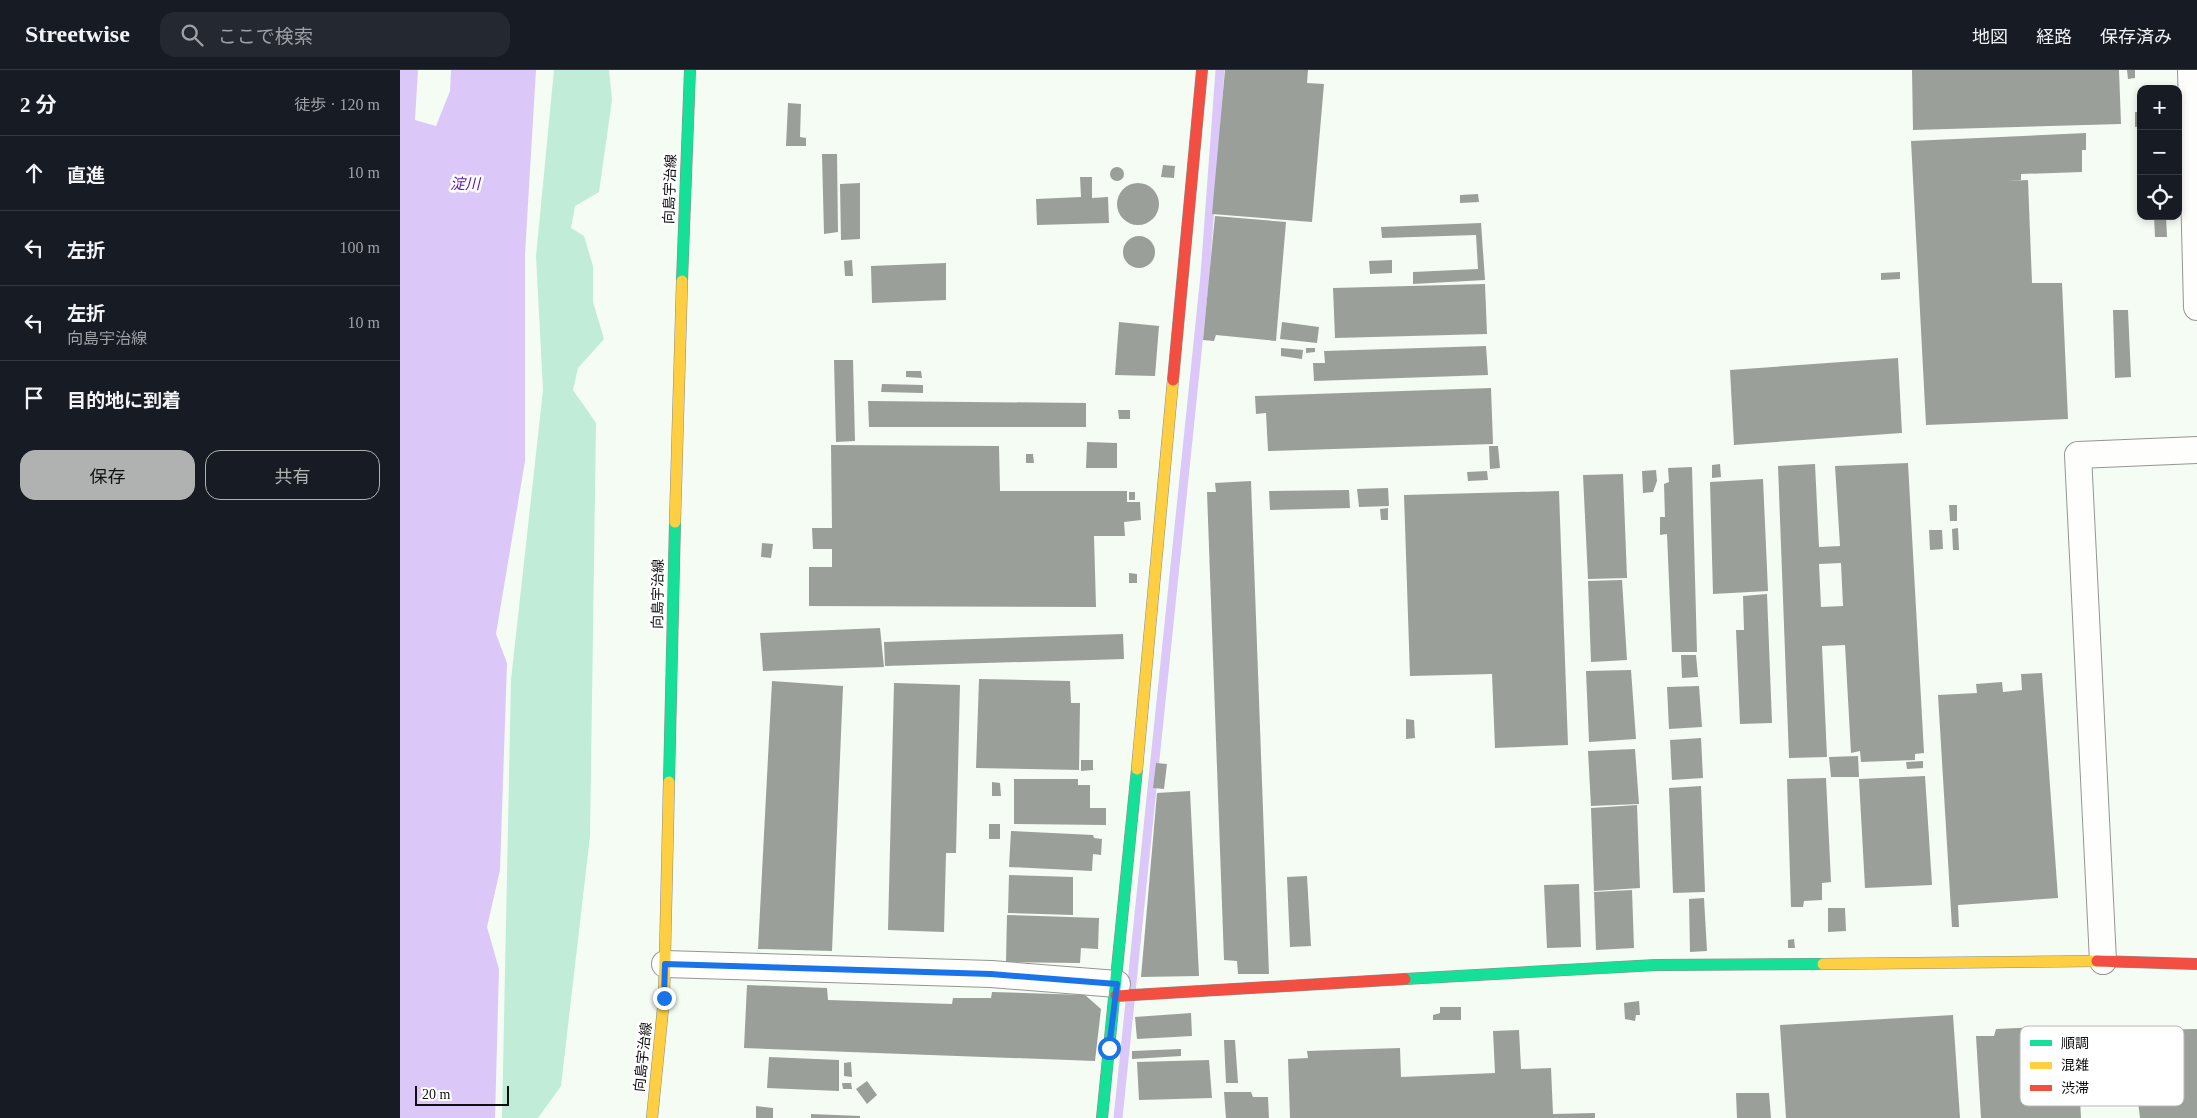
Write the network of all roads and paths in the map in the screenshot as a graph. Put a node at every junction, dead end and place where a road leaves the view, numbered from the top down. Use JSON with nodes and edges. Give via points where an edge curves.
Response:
{"nodes":[{"id":1,"x":690,"y":70,"type":"edge"},
{"id":2,"x":1202,"y":70,"type":"edge"},
{"id":3,"x":2191,"y":70,"type":"edge"},
{"id":4,"x":2197,"y":307,"type":"edge"},
{"id":5,"x":2197,"y":450,"type":"edge"},
{"id":6,"x":2103,"y":962,"type":"junction"},
{"id":7,"x":665,"y":964,"type":"junction"},
{"id":8,"x":2197,"y":964,"type":"edge"},
{"id":9,"x":1117,"y":992,"type":"junction"},
{"id":10,"x":652,"y":1118,"type":"edge"},
{"id":11,"x":1102,"y":1118,"type":"edge"}],
"edges":[{"from":1,"to":7,"type":"street","name":"向島宇治線","via":[[679,358]]},
{"from":2,"to":9,"type":"street"},
{"from":3,"to":4,"type":"street"},
{"from":5,"to":6,"type":"street","via":[[2078,455]]},
{"from":6,"to":8,"type":"street"},
{"from":6,"to":9,"type":"street","via":[[1656,965],[1152,994]]},
{"from":7,"to":9,"type":"street","via":[[991,974]]},
{"from":7,"to":10,"type":"street","name":"向島宇治線"},
{"from":9,"to":11,"type":"street"}]}
